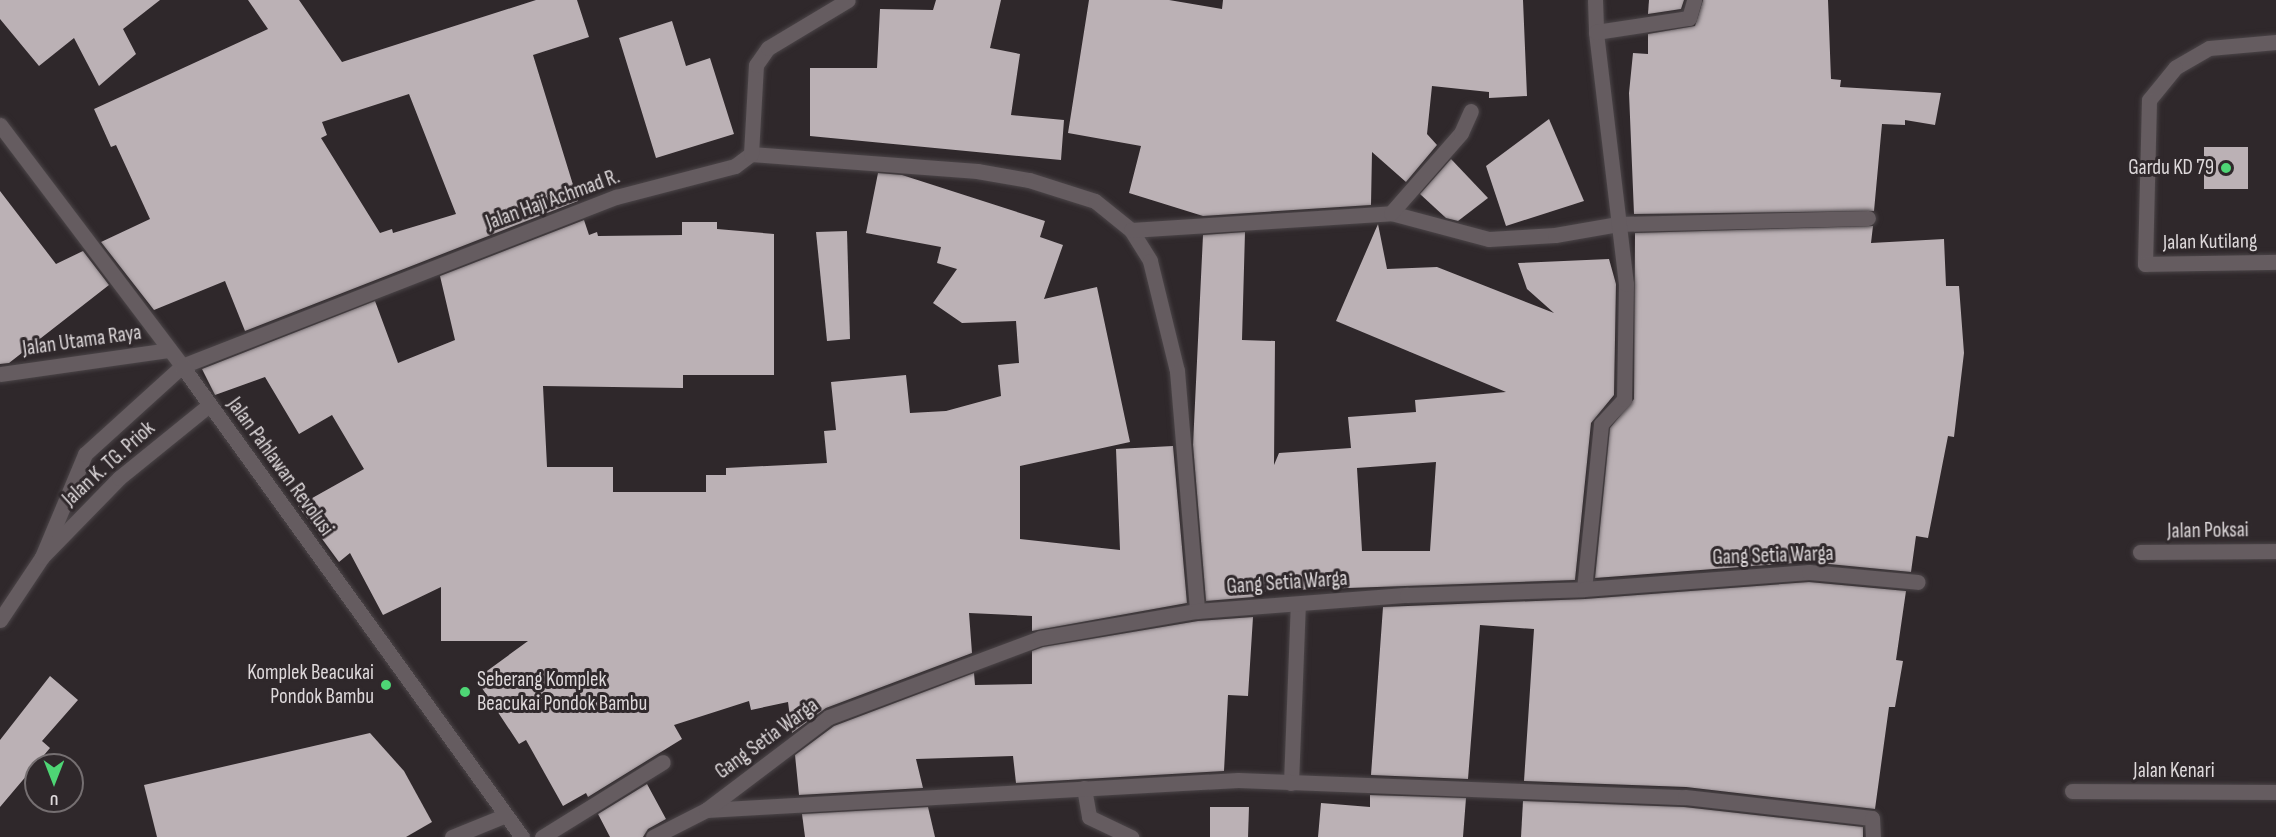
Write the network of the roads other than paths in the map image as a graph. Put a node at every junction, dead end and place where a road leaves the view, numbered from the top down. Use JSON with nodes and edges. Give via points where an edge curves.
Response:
{"nodes":[{"id":1,"x":848,"y":0,"type":"edge"},
{"id":2,"x":1595,"y":0,"type":"edge"},
{"id":3,"x":1694,"y":0,"type":"edge"},
{"id":4,"x":1596,"y":32,"type":"junction"},
{"id":5,"x":2276,"y":42,"type":"edge"},
{"id":6,"x":1471,"y":111,"type":"dead end"},
{"id":7,"x":0,"y":125,"type":"edge"},
{"id":8,"x":751,"y":154,"type":"junction"},
{"id":9,"x":1391,"y":213,"type":"junction"},
{"id":10,"x":1868,"y":218,"type":"dead end"},
{"id":11,"x":1618,"y":224,"type":"junction"},
{"id":12,"x":1131,"y":230,"type":"junction"},
{"id":13,"x":2276,"y":262,"type":"edge"},
{"id":14,"x":169,"y":350,"type":"junction"},
{"id":15,"x":182,"y":366,"type":"junction"},
{"id":16,"x":0,"y":374,"type":"edge"},
{"id":17,"x":208,"y":405,"type":"junction"},
{"id":18,"x":2276,"y":551,"type":"edge"},
{"id":19,"x":2140,"y":552,"type":"dead end"},
{"id":20,"x":42,"y":557,"type":"junction"},
{"id":21,"x":1918,"y":582,"type":"dead end"},
{"id":22,"x":1584,"y":589,"type":"junction"},
{"id":23,"x":1298,"y":604,"type":"junction"},
{"id":24,"x":1197,"y":611,"type":"junction"},
{"id":25,"x":0,"y":620,"type":"edge"},
{"id":26,"x":663,"y":762,"type":"dead end"},
{"id":27,"x":1291,"y":783,"type":"junction"},
{"id":28,"x":1084,"y":788,"type":"junction"},
{"id":29,"x":2072,"y":792,"type":"dead end"},
{"id":30,"x":2276,"y":792,"type":"edge"},
{"id":31,"x":706,"y":810,"type":"junction"},
{"id":32,"x":506,"y":815,"type":"junction"},
{"id":33,"x":452,"y":837,"type":"edge"},
{"id":34,"x":522,"y":837,"type":"edge"},
{"id":35,"x":542,"y":837,"type":"edge"},
{"id":36,"x":653,"y":837,"type":"edge"},
{"id":37,"x":1131,"y":837,"type":"edge"},
{"id":38,"x":1873,"y":837,"type":"edge"}],
"edges":[{"from":1,"to":8,"type":"street","via":[[768,48],[756,65]]},
{"from":2,"to":4,"type":"street"},
{"from":3,"to":4,"type":"street","via":[[1691,18]]},
{"from":4,"to":11,"type":"street"},
{"from":5,"to":13,"type":"street","name":"Jalan Kutilang","via":[[2209,48],[2175,68],[2149,100],[2145,264]]},
{"from":6,"to":9,"type":"street","via":[[1461,133]]},
{"from":7,"to":14,"type":"street","name":"Jalan Pahlawan Revolusi"},
{"from":8,"to":12,"type":"street","via":[[977,171],[1029,180],[1095,201]]},
{"from":8,"to":15,"type":"street","name":"Jalan Haji Achmad R.","via":[[735,166],[616,197]]},
{"from":9,"to":11,"type":"street","via":[[1489,239],[1555,235]]},
{"from":9,"to":12,"type":"street"},
{"from":10,"to":11,"type":"street"},
{"from":11,"to":22,"type":"street","via":[[1626,284],[1624,399],[1601,424]]},
{"from":12,"to":24,"type":"street","via":[[1150,261],[1177,371]]},
{"from":14,"to":15,"type":"street","name":"Jalan Pahlawan Revolusi"},
{"from":14,"to":16,"type":"street","name":"Jalan Utama Raya"},
{"from":15,"to":17,"type":"street","name":"Jalan Pahlawan Revolusi"},
{"from":15,"to":20,"type":"street","name":"Jalan K. TG. Priok","via":[[85,454]]},
{"from":17,"to":20,"type":"street","name":"Jalan K. TG. Priok","via":[[119,478]]},
{"from":17,"to":32,"type":"street","name":"Jalan Pahlawan Revolusi"},
{"from":18,"to":19,"type":"street","name":"Jalan Poksai"},
{"from":20,"to":25,"type":"street","name":"Jalan K. TG. Priok"},
{"from":21,"to":22,"type":"street","name":"Gang Setia Warga","via":[[1809,572]]},
{"from":22,"to":23,"type":"street","name":"Gang Setia Warga"},
{"from":23,"to":24,"type":"street","name":"Gang Setia Warga"},
{"from":23,"to":27,"type":"street"},
{"from":24,"to":31,"type":"street","name":"Gang Setia Warga","via":[[1040,638],[829,717]]},
{"from":26,"to":35,"type":"street"},
{"from":27,"to":28,"type":"street","name":"Gang Setia Warga","via":[[1238,780]]},
{"from":27,"to":38,"type":"street","name":"Gang Setia Warga","via":[[1685,796],[1873,820]]},
{"from":28,"to":31,"type":"street","name":"Gang Setia Warga"},
{"from":28,"to":37,"type":"street","via":[[1089,817]]},
{"from":29,"to":30,"type":"street","name":"Jalan Kenari"},
{"from":31,"to":36,"type":"street","name":"Gang Setia Warga"},
{"from":32,"to":33,"type":"street"},
{"from":32,"to":34,"type":"street","name":"Jalan Pahlawan Revolusi"}]}
